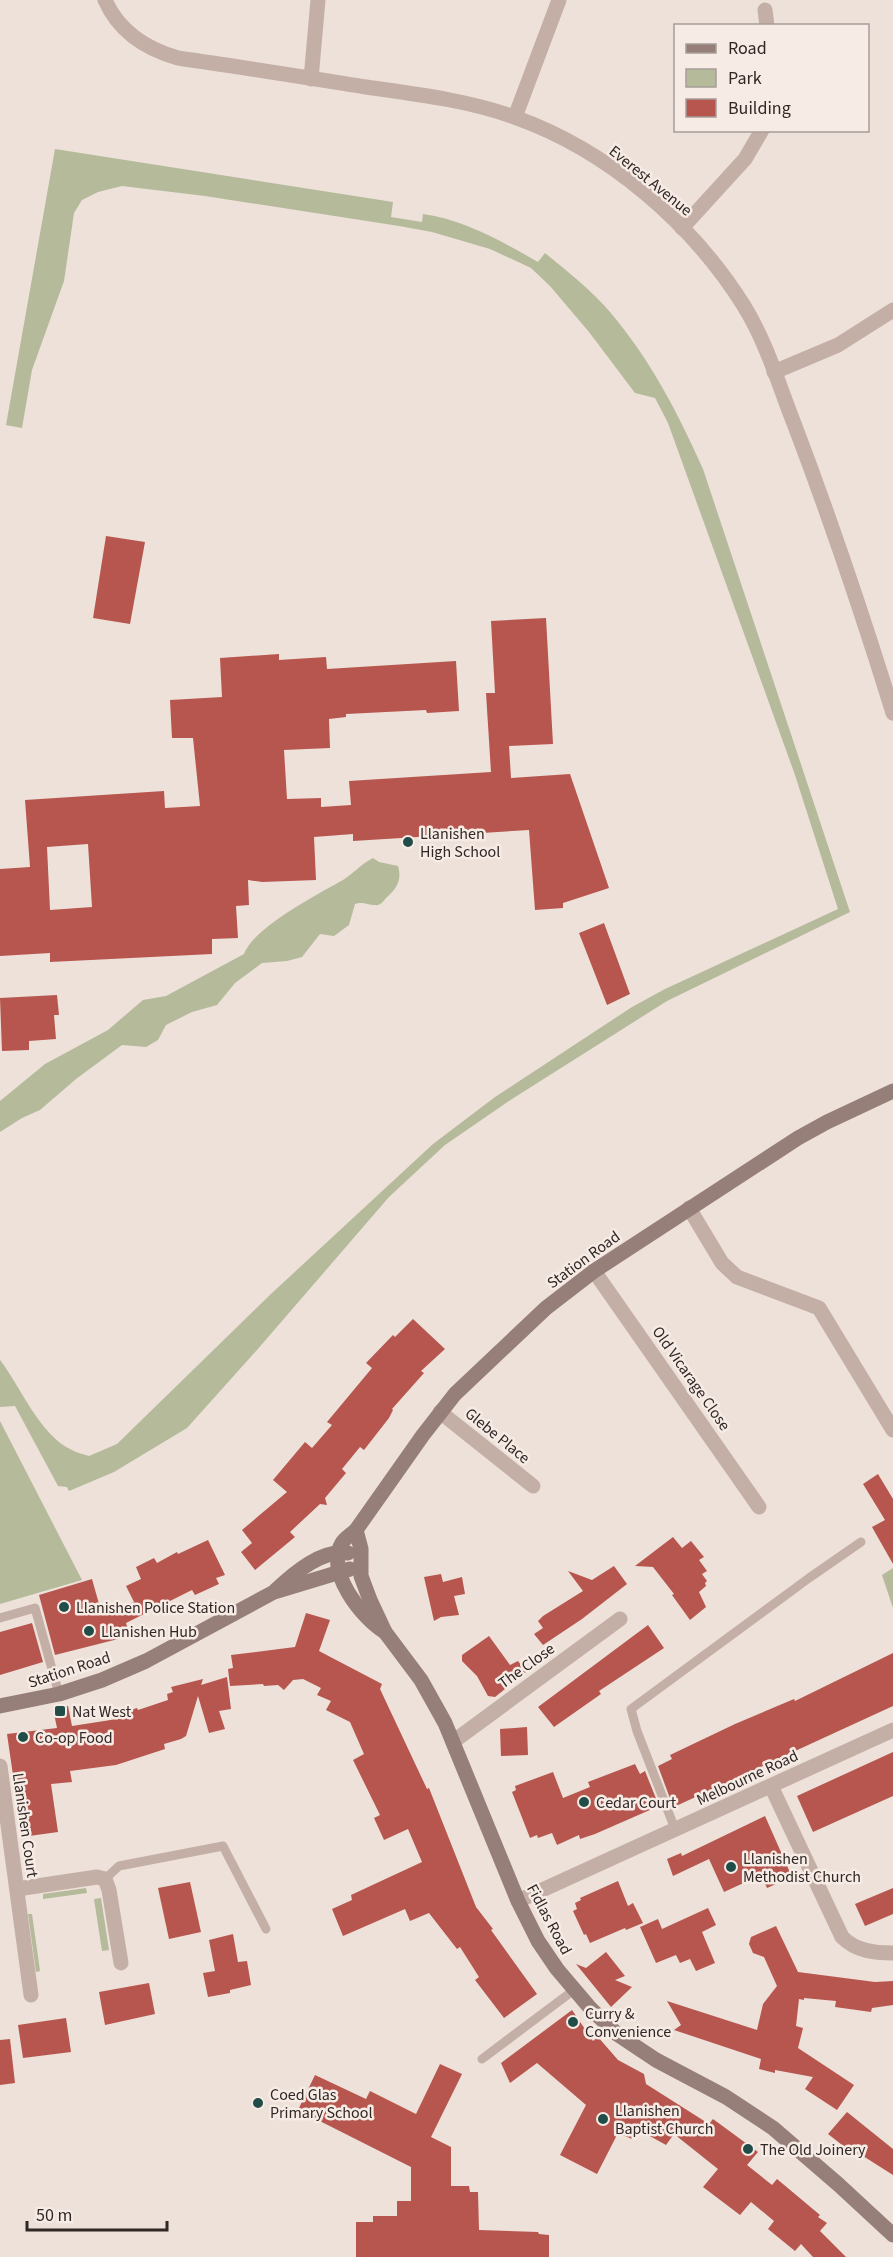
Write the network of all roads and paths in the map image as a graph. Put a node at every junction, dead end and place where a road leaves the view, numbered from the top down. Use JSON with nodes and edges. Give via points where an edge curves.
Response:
{"nodes":[{"id":1,"x":105,"y":0,"type":"edge"},
{"id":2,"x":318,"y":0,"type":"edge"},
{"id":3,"x":559,"y":0,"type":"edge"},
{"id":4,"x":311,"y":79,"type":"junction"},
{"id":5,"x":515,"y":117,"type":"junction"},
{"id":6,"x":761,"y":132,"type":"edge"},
{"id":7,"x":682,"y":228,"type":"junction"},
{"id":8,"x":893,"y":310,"type":"edge"},
{"id":9,"x":774,"y":372,"type":"junction"},
{"id":10,"x":893,"y":712,"type":"edge"},
{"id":11,"x":893,"y":1091,"type":"edge"},
{"id":12,"x":689,"y":1208,"type":"junction"},
{"id":13,"x":594,"y":1271,"type":"junction"},
{"id":14,"x":440,"y":1412,"type":"junction"},
{"id":15,"x":893,"y":1430,"type":"edge"},
{"id":16,"x":533,"y":1486,"type":"dead end"},
{"id":17,"x":759,"y":1507,"type":"dead end"},
{"id":18,"x":356,"y":1530,"type":"junction"},
{"id":19,"x":861,"y":1542,"type":"dead end"},
{"id":20,"x":340,"y":1551,"type":"junction"},
{"id":21,"x":360,"y":1560,"type":"junction"},
{"id":22,"x":341,"y":1572,"type":"junction"},
{"id":23,"x":274,"y":1592,"type":"junction"},
{"id":24,"x":0,"y":1618,"type":"edge"},
{"id":25,"x":620,"y":1619,"type":"dead end"},
{"id":26,"x":385,"y":1632,"type":"junction"},
{"id":27,"x":59,"y":1694,"type":"junction"},
{"id":28,"x":0,"y":1706,"type":"edge"},
{"id":29,"x":893,"y":1730,"type":"edge"},
{"id":30,"x":453,"y":1741,"type":"junction"},
{"id":31,"x":0,"y":1766,"type":"edge"},
{"id":32,"x":771,"y":1786,"type":"junction"},
{"id":33,"x":675,"y":1829,"type":"junction"},
{"id":34,"x":105,"y":1880,"type":"junction"},
{"id":35,"x":17,"y":1889,"type":"junction"},
{"id":36,"x":518,"y":1901,"type":"junction"},
{"id":37,"x":266,"y":1929,"type":"dead end"},
{"id":38,"x":893,"y":1953,"type":"edge"},
{"id":39,"x":121,"y":1963,"type":"dead end"},
{"id":40,"x":574,"y":1990,"type":"junction"},
{"id":41,"x":31,"y":1995,"type":"dead end"},
{"id":42,"x":482,"y":2059,"type":"dead end"},
{"id":43,"x":892,"y":2236,"type":"edge"}],
"edges":[{"from":1,"to":4,"type":"street","name":"Everest Avenue","via":[[127,31],[162,54]]},
{"from":2,"to":4,"type":"street"},
{"from":3,"to":5,"type":"street"},
{"from":4,"to":5,"type":"street","name":"Everest Avenue","via":[[451,100]]},
{"from":5,"to":7,"type":"street","name":"Everest Avenue","via":[[588,153]]},
{"from":6,"to":7,"type":"street","via":[[745,159]]},
{"from":7,"to":9,"type":"street","name":"Everest Avenue","via":[[721,272],[745,307]]},
{"from":8,"to":9,"type":"street","via":[[838,345]]},
{"from":9,"to":10,"type":"street","name":"Everest Avenue","via":[[839,544]]},
{"from":11,"to":12,"type":"main road","name":"Station Road","via":[[798,1138]]},
{"from":12,"to":13,"type":"main road","name":"Station Road"},
{"from":12,"to":15,"type":"street","via":[[722,1263],[736,1277],[819,1308]]},
{"from":13,"to":14,"type":"main road","name":"Station Road","via":[[546,1308]]},
{"from":13,"to":17,"type":"street","name":"Old Vicarage Close"},
{"from":14,"to":16,"type":"street","name":"Glebe Place"},
{"from":14,"to":18,"type":"main road","name":"Station Road"},
{"from":18,"to":20,"type":"main road","via":[[342,1543]]},
{"from":18,"to":21,"type":"main road","name":"Fidlas Road","via":[[362,1549]]},
{"from":19,"to":33,"type":"lane","via":[[631,1710]]},
{"from":20,"to":21,"type":"main road"},
{"from":20,"to":22,"type":"main road","name":"Fidlas Road"},
{"from":20,"to":23,"type":"main road","name":"Station Road","via":[[291,1576]]},
{"from":21,"to":22,"type":"main road","name":"Station Road"},
{"from":21,"to":26,"type":"main road","name":"Fidlas Road","via":[[364,1586]]},
{"from":22,"to":23,"type":"main road","name":"Station Road"},
{"from":22,"to":26,"type":"main road","name":"Fidlas Road","via":[[351,1599]]},
{"from":23,"to":27,"type":"main road","name":"Station Road","via":[[146,1661]]},
{"from":24,"to":27,"type":"lane","via":[[35,1608]]},
{"from":25,"to":30,"type":"street","name":"The Close"},
{"from":26,"to":30,"type":"main road","name":"Fidlas Road","via":[[421,1680]]},
{"from":27,"to":28,"type":"main road","name":"Station Road"},
{"from":29,"to":32,"type":"street","name":"Melbourne Road"},
{"from":30,"to":36,"type":"main road","name":"Fidlas Road"},
{"from":31,"to":35,"type":"street","name":"Llanishen Court"},
{"from":32,"to":33,"type":"street","name":"Melbourne Road"},
{"from":32,"to":38,"type":"street","via":[[842,1937],[861,1949]]},
{"from":33,"to":36,"type":"street","name":"Melbourne Road"},
{"from":34,"to":35,"type":"street","name":"Llanishen Court","via":[[97,1877]]},
{"from":34,"to":37,"type":"lane","via":[[119,1866],[224,1846]]},
{"from":34,"to":39,"type":"street"},
{"from":35,"to":41,"type":"street","name":"Llanishen Court"},
{"from":36,"to":40,"type":"main road","name":"Fidlas Road","via":[[548,1957]]},
{"from":40,"to":42,"type":"lane"},
{"from":40,"to":43,"type":"main road","name":"Fidlas Road","via":[[636,2048],[726,2097],[773,2128]]}]}
